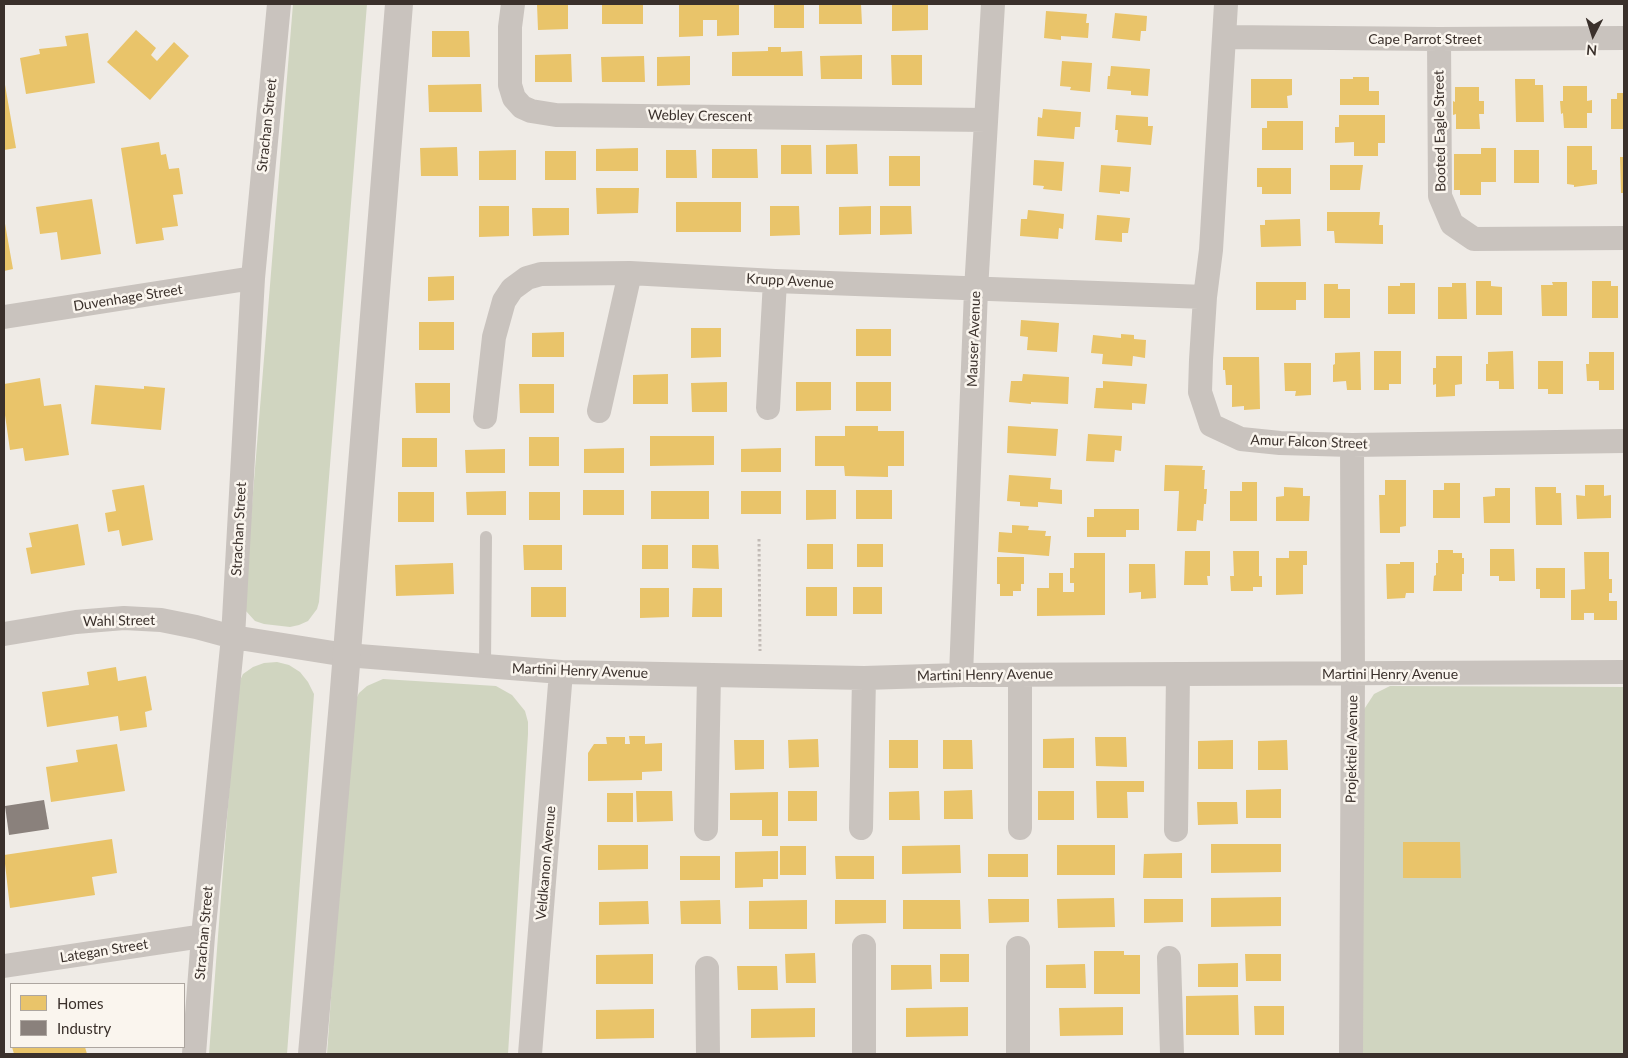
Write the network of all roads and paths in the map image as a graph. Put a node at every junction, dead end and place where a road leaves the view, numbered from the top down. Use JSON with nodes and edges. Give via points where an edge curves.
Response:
{"nodes":[{"id":1,"x":279,"y":4,"type":"edge"},
{"id":2,"x":399,"y":4,"type":"edge"},
{"id":3,"x":513,"y":4,"type":"edge"},
{"id":4,"x":993,"y":4,"type":"edge"},
{"id":5,"x":1226,"y":4,"type":"edge"},
{"id":6,"x":1225,"y":37,"type":"junction"},
{"id":7,"x":1624,"y":38,"type":"edge"},
{"id":8,"x":1439,"y":39,"type":"junction"},
{"id":9,"x":986,"y":120,"type":"junction"},
{"id":10,"x":1624,"y":238,"type":"edge"},
{"id":11,"x":630,"y":273,"type":"junction"},
{"id":12,"x":253,"y":278,"type":"junction"},
{"id":13,"x":775,"y":281,"type":"junction"},
{"id":14,"x":976,"y":290,"type":"junction"},
{"id":15,"x":1205,"y":298,"type":"junction"},
{"id":16,"x":4,"y":318,"type":"edge"},
{"id":17,"x":768,"y":408,"type":"dead end"},
{"id":18,"x":599,"y":411,"type":"dead end"},
{"id":19,"x":485,"y":418,"type":"dead end"},
{"id":20,"x":1624,"y":441,"type":"edge"},
{"id":21,"x":1352,"y":445,"type":"junction"},
{"id":22,"x":486,"y":536,"type":"dead end"},
{"id":23,"x":759,"y":539,"type":"dead end"},
{"id":24,"x":4,"y":634,"type":"edge"},
{"id":25,"x":233,"y":637,"type":"junction"},
{"id":26,"x":346,"y":655,"type":"junction"},
{"id":27,"x":485,"y":666,"type":"junction"},
{"id":28,"x":561,"y":672,"type":"junction"},
{"id":29,"x":1624,"y":672,"type":"edge"},
{"id":30,"x":1178,"y":674,"type":"junction"},
{"id":31,"x":1353,"y":674,"type":"junction"},
{"id":32,"x":709,"y":675,"type":"junction"},
{"id":33,"x":961,"y":675,"type":"junction"},
{"id":34,"x":1020,"y":675,"type":"junction"},
{"id":35,"x":760,"y":676,"type":"junction"},
{"id":36,"x":864,"y":678,"type":"junction"},
{"id":37,"x":861,"y":828,"type":"dead end"},
{"id":38,"x":1020,"y":828,"type":"dead end"},
{"id":39,"x":706,"y":829,"type":"dead end"},
{"id":40,"x":1176,"y":830,"type":"dead end"},
{"id":41,"x":203,"y":936,"type":"junction"},
{"id":42,"x":864,"y":946,"type":"dead end"},
{"id":43,"x":1018,"y":948,"type":"dead end"},
{"id":44,"x":1169,"y":958,"type":"dead end"},
{"id":45,"x":4,"y":966,"type":"edge"},
{"id":46,"x":707,"y":968,"type":"dead end"},
{"id":47,"x":194,"y":1054,"type":"edge"},
{"id":48,"x":312,"y":1054,"type":"edge"},
{"id":49,"x":530,"y":1054,"type":"edge"},
{"id":50,"x":708,"y":1054,"type":"edge"},
{"id":51,"x":864,"y":1054,"type":"edge"},
{"id":52,"x":1018,"y":1054,"type":"edge"},
{"id":53,"x":1172,"y":1054,"type":"edge"},
{"id":54,"x":1351,"y":1054,"type":"edge"}],
"edges":[{"from":1,"to":12,"type":"street","name":"Strachan Street"},
{"from":2,"to":26,"type":"street"},
{"from":3,"to":9,"type":"street","name":"Webley Crescent","via":[[510,85],[522,108],[531,111],[556,114]]},
{"from":4,"to":9,"type":"street","name":"Mauser Avenue"},
{"from":5,"to":6,"type":"street","name":"Amur Falcon Street"},
{"from":6,"to":8,"type":"street","name":"Cape Parrot Street"},
{"from":6,"to":15,"type":"street","name":"Amur Falcon Street"},
{"from":7,"to":8,"type":"street","name":"Cape Parrot Street"},
{"from":8,"to":10,"type":"street","name":"Booted Eagle Street","via":[[1440,196],[1452,224],[1474,240]]},
{"from":9,"to":14,"type":"street","name":"Mauser Avenue"},
{"from":11,"to":13,"type":"street","name":"Krupp Avenue"},
{"from":11,"to":18,"type":"street"},
{"from":11,"to":19,"type":"street","name":"Krupp Avenue","via":[[541,274],[527,278],[512,289],[504,301],[494,337]]},
{"from":12,"to":16,"type":"street","name":"Duvenhage Street"},
{"from":12,"to":25,"type":"street","name":"Strachan Street"},
{"from":13,"to":14,"type":"street","name":"Krupp Avenue"},
{"from":13,"to":17,"type":"street"},
{"from":14,"to":15,"type":"street","name":"Krupp Avenue"},
{"from":14,"to":33,"type":"street","name":"Mauser Avenue"},
{"from":15,"to":21,"type":"street","name":"Amur Falcon Street","via":[[1200,392],[1211,425],[1241,439]]},
{"from":20,"to":21,"type":"street","name":"Amur Falcon Street"},
{"from":21,"to":31,"type":"street","name":"Projektiel Avenue"},
{"from":22,"to":27,"type":"lane"},
{"from":23,"to":35,"type":"path"},
{"from":24,"to":25,"type":"street","name":"Wahl Street","via":[[124,618],[196,626]]},
{"from":25,"to":26,"type":"street","name":"Wahl Street"},
{"from":25,"to":41,"type":"street","name":"Strachan Street"},
{"from":26,"to":27,"type":"street","name":"Martini Henry Avenue"},
{"from":26,"to":48,"type":"street"},
{"from":27,"to":28,"type":"street","name":"Martini Henry Avenue"},
{"from":28,"to":32,"type":"street","name":"Martini Henry Avenue"},
{"from":28,"to":49,"type":"street","name":"Veldkanon Avenue"},
{"from":29,"to":31,"type":"street","name":"Martini Henry Avenue"},
{"from":30,"to":31,"type":"street","name":"Martini Henry Avenue"},
{"from":30,"to":34,"type":"street","name":"Martini Henry Avenue"},
{"from":30,"to":40,"type":"street"},
{"from":31,"to":54,"type":"street","name":"Projektiel Avenue"},
{"from":32,"to":35,"type":"street","name":"Martini Henry Avenue"},
{"from":32,"to":39,"type":"street"},
{"from":33,"to":34,"type":"street","name":"Martini Henry Avenue"},
{"from":33,"to":36,"type":"street","name":"Martini Henry Avenue"},
{"from":34,"to":38,"type":"street"},
{"from":35,"to":36,"type":"street","name":"Martini Henry Avenue"},
{"from":36,"to":37,"type":"street"},
{"from":41,"to":45,"type":"street","name":"Lategan Street"},
{"from":41,"to":47,"type":"street","name":"Strachan Street"},
{"from":42,"to":51,"type":"street"},
{"from":43,"to":52,"type":"street"},
{"from":44,"to":53,"type":"street"},
{"from":46,"to":50,"type":"street"}]}
